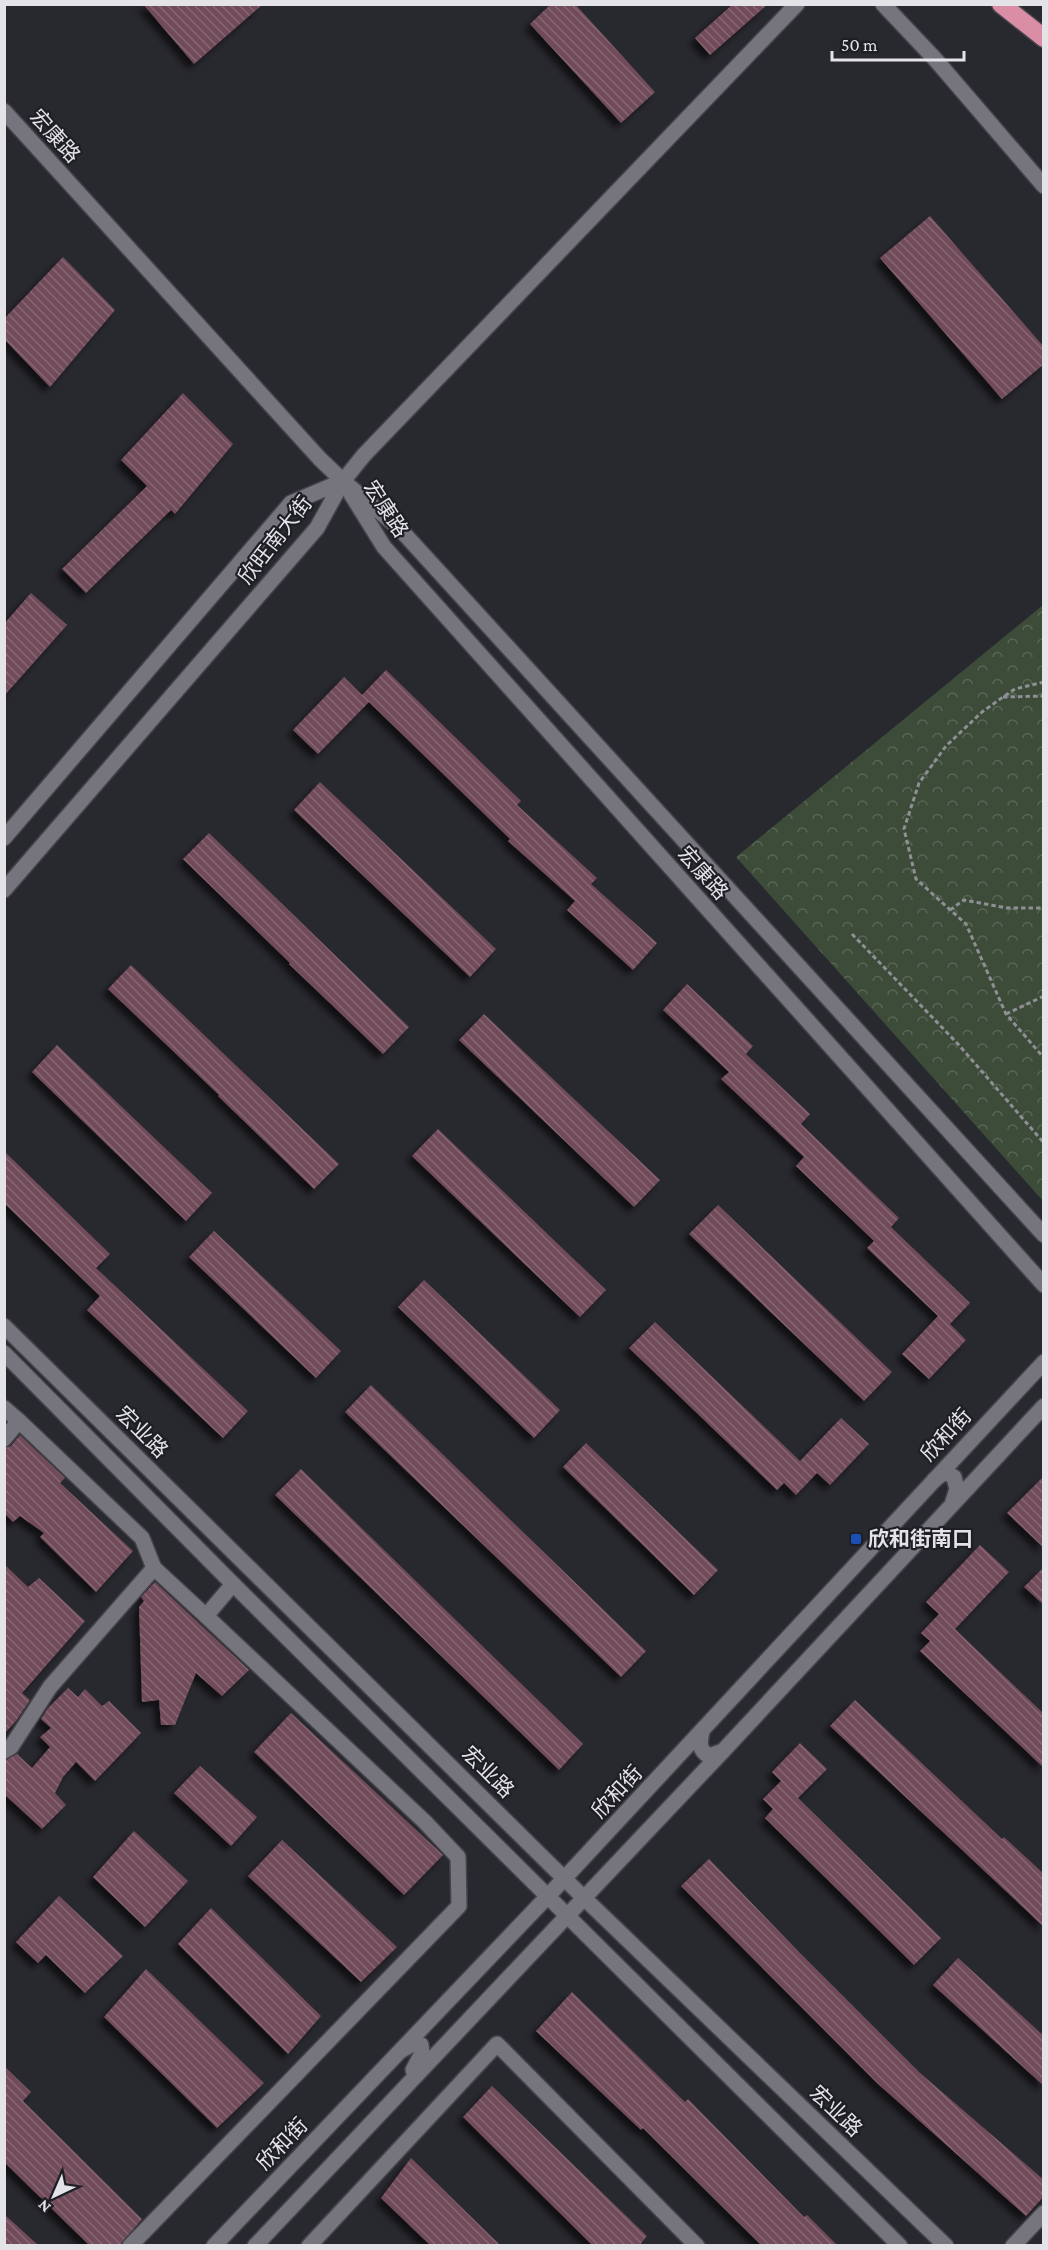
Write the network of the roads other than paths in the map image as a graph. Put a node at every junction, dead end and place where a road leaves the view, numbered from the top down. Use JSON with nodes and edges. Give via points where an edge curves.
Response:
{"nodes":[{"id":1,"x":797,"y":4,"type":"edge"},
{"id":2,"x":883,"y":4,"type":"edge"},
{"id":3,"x":1001,"y":4,"type":"edge"},
{"id":4,"x":1044,"y":38,"type":"edge"},
{"id":5,"x":4,"y":111,"type":"edge"},
{"id":6,"x":1044,"y":186,"type":"edge"},
{"id":7,"x":343,"y":481,"type":"junction"},
{"id":8,"x":4,"y":838,"type":"edge"},
{"id":9,"x":4,"y":890,"type":"edge"},
{"id":10,"x":1044,"y":1235,"type":"edge"},
{"id":11,"x":1044,"y":1284,"type":"edge"},
{"id":12,"x":4,"y":1326,"type":"edge"},
{"id":13,"x":4,"y":1353,"type":"edge"},
{"id":14,"x":1044,"y":1362,"type":"edge"},
{"id":15,"x":1044,"y":1406,"type":"edge"},
{"id":16,"x":4,"y":1408,"type":"edge"},
{"id":17,"x":19,"y":1421,"type":"junction"},
{"id":18,"x":4,"y":1439,"type":"edge"},
{"id":19,"x":934,"y":1480,"type":"junction"},
{"id":20,"x":953,"y":1501,"type":"junction"},
{"id":21,"x":154,"y":1568,"type":"junction"},
{"id":22,"x":233,"y":1584,"type":"junction"},
{"id":23,"x":206,"y":1616,"type":"junction"},
{"id":24,"x":702,"y":1731,"type":"junction"},
{"id":25,"x":4,"y":1750,"type":"edge"},
{"id":26,"x":723,"y":1750,"type":"junction"},
{"id":27,"x":566,"y":1878,"type":"junction"},
{"id":28,"x":548,"y":1896,"type":"junction"},
{"id":29,"x":583,"y":1897,"type":"junction"},
{"id":30,"x":566,"y":1915,"type":"junction"},
{"id":31,"x":402,"y":2050,"type":"junction"},
{"id":32,"x":398,"y":2093,"type":"junction"},
{"id":33,"x":1044,"y":2213,"type":"edge"},
{"id":34,"x":130,"y":2246,"type":"edge"},
{"id":35,"x":214,"y":2246,"type":"edge"},
{"id":36,"x":255,"y":2246,"type":"edge"},
{"id":37,"x":309,"y":2246,"type":"edge"},
{"id":38,"x":697,"y":2246,"type":"edge"},
{"id":39,"x":900,"y":2246,"type":"edge"},
{"id":40,"x":946,"y":2246,"type":"edge"},
{"id":41,"x":1013,"y":2246,"type":"edge"}],
"edges":[{"from":1,"to":7,"type":"street"},
{"from":2,"to":6,"type":"street"},
{"from":3,"to":4,"type":"highway"},
{"from":5,"to":7,"type":"street","name":"宏康路"},
{"from":7,"to":8,"type":"street","name":"欣旺南大街","via":[[291,503]]},
{"from":7,"to":9,"type":"street","name":"欣旺南大街","via":[[317,528]]},
{"from":7,"to":10,"type":"street","name":"宏康路","via":[[399,528]]},
{"from":7,"to":11,"type":"street","name":"宏康路","via":[[384,547]]},
{"from":12,"to":27,"type":"street","name":"宏业路"},
{"from":13,"to":22,"type":"street","name":"宏业路"},
{"from":14,"to":19,"type":"street","name":"欣和街"},
{"from":15,"to":20,"type":"street"},
{"from":16,"to":17,"type":"street"},
{"from":17,"to":18,"type":"street"},
{"from":17,"to":21,"type":"street","via":[[142,1538]]},
{"from":19,"to":20,"type":"street","via":[[945,1472],[954,1477],[957,1489]]},
{"from":19,"to":24,"type":"street","name":"欣和街"},
{"from":20,"to":26,"type":"street"},
{"from":21,"to":23,"type":"street"},
{"from":21,"to":25,"type":"street","via":[[50,1687],[11,1747]]},
{"from":22,"to":23,"type":"street"},
{"from":22,"to":28,"type":"street","name":"宏业路"},
{"from":23,"to":34,"type":"street","via":[[458,1857],[459,1905]]},
{"from":24,"to":26,"type":"street","via":[[703,1753],[709,1756]]},
{"from":24,"to":27,"type":"street","name":"欣和街"},
{"from":26,"to":29,"type":"street"},
{"from":27,"to":28,"type":"street","name":"欣和街"},
{"from":27,"to":29,"type":"street","name":"宏业路"},
{"from":28,"to":30,"type":"street","name":"宏业路"},
{"from":28,"to":31,"type":"street","name":"欣和街"},
{"from":29,"to":30,"type":"street"},
{"from":29,"to":40,"type":"street","name":"宏业路"},
{"from":30,"to":32,"type":"street"},
{"from":30,"to":39,"type":"street","name":"宏业路"},
{"from":31,"to":32,"type":"street","via":[[413,2044],[421,2045],[422,2053]]},
{"from":31,"to":35,"type":"street","name":"欣和街"},
{"from":32,"to":36,"type":"street"},
{"from":33,"to":41,"type":"street"},
{"from":37,"to":38,"type":"street","via":[[497,2044]]}]}
